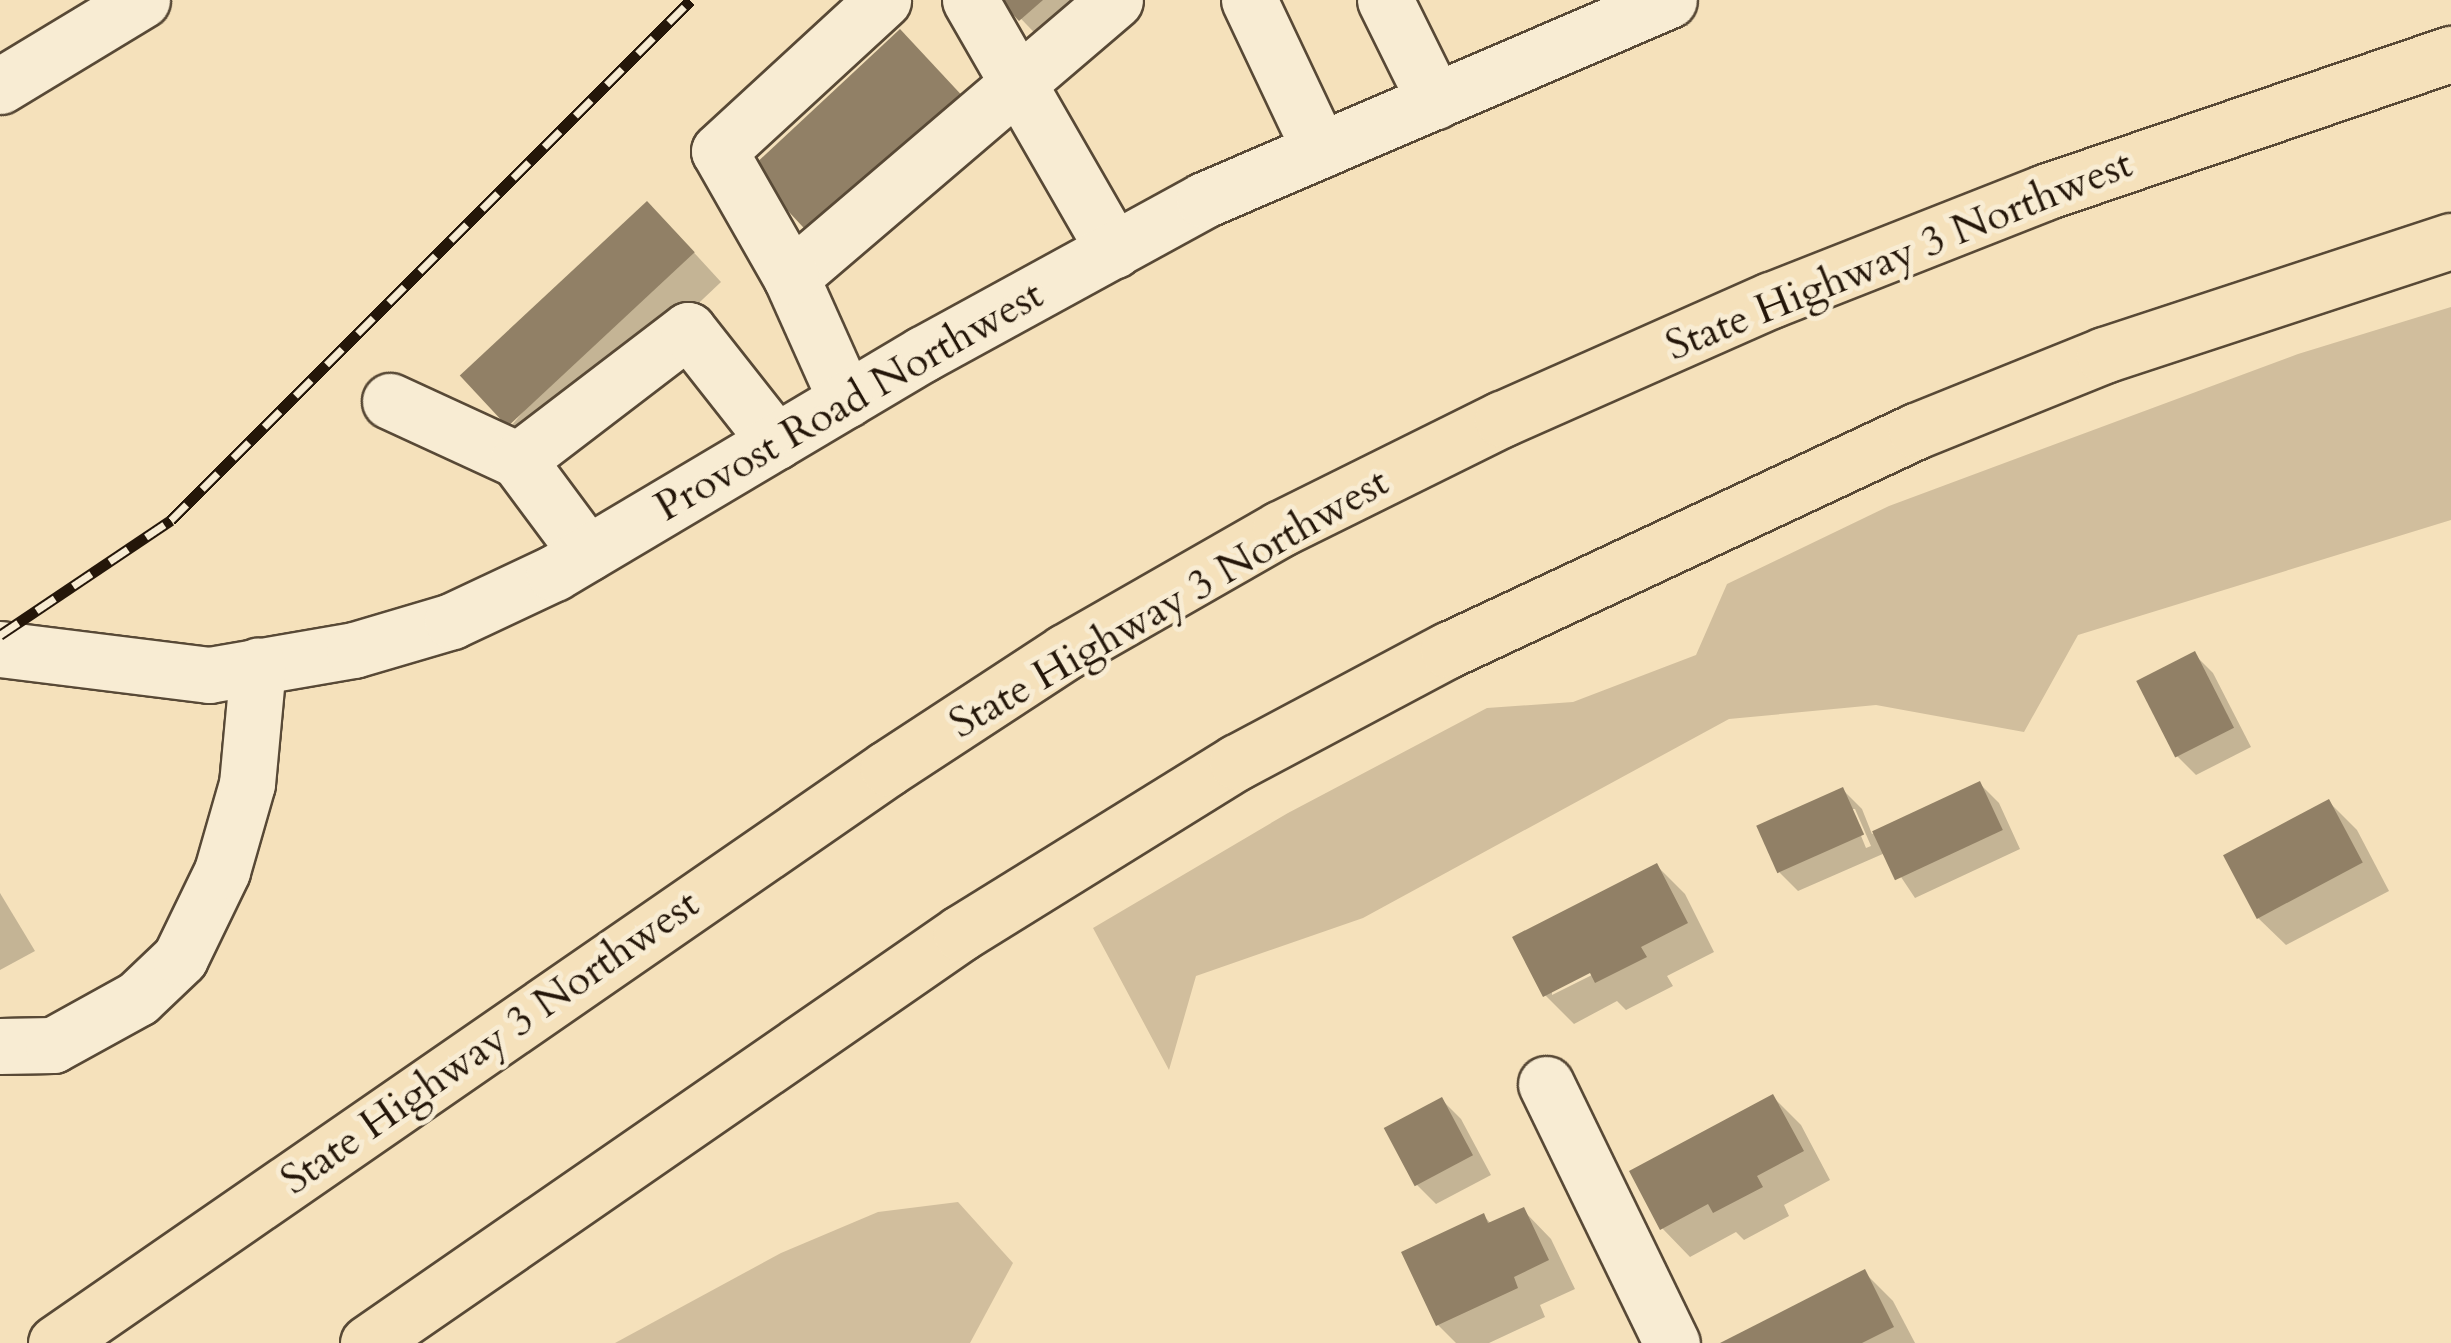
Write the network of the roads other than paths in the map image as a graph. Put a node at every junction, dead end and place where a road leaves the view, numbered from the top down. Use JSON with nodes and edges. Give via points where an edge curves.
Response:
{"nodes":[{"id":1,"x":142,"y":0,"type":"edge"},
{"id":2,"x":884,"y":0,"type":"edge"},
{"id":3,"x":970,"y":0,"type":"edge"},
{"id":4,"x":1115,"y":0,"type":"edge"},
{"id":5,"x":1249,"y":0,"type":"edge"},
{"id":6,"x":1385,"y":0,"type":"edge"},
{"id":7,"x":1669,"y":0,"type":"edge"},
{"id":8,"x":2451,"y":54,"type":"edge"},
{"id":9,"x":0,"y":86,"type":"edge"},
{"id":10,"x":1020,"y":86,"type":"junction"},
{"id":11,"x":1436,"y":100,"type":"junction"},
{"id":12,"x":1320,"y":150,"type":"junction"},
{"id":13,"x":2451,"y":241,"type":"edge"},
{"id":14,"x":1114,"y":250,"type":"junction"},
{"id":15,"x":791,"y":277,"type":"junction"},
{"id":16,"x":846,"y":400,"type":"junction"},
{"id":17,"x":390,"y":401,"type":"dead end"},
{"id":18,"x":776,"y":442,"type":"junction"},
{"id":19,"x":518,"y":460,"type":"junction"},
{"id":20,"x":587,"y":553,"type":"junction"},
{"id":21,"x":0,"y":649,"type":"edge"},
{"id":22,"x":258,"y":666,"type":"junction"},
{"id":23,"x":26,"y":1045,"type":"edge"},
{"id":24,"x":0,"y":1080,"type":"edge"},
{"id":25,"x":1546,"y":1084,"type":"dead end"},
{"id":26,"x":56,"y":1343,"type":"edge"},
{"id":27,"x":368,"y":1343,"type":"edge"},
{"id":28,"x":1672,"y":1343,"type":"edge"}],
"edges":[{"from":1,"to":9,"type":"street"},
{"from":2,"to":15,"type":"street","via":[[719,151]]},
{"from":3,"to":10,"type":"street"},
{"from":4,"to":10,"type":"street"},
{"from":5,"to":12,"type":"street"},
{"from":6,"to":11,"type":"street"},
{"from":7,"to":11,"type":"street","name":"Provost Road Northwest"},
{"from":8,"to":26,"type":"highway","name":"State Highway 3 Northwest","via":[[2044,192],[1771,300],[1502,419],[1280,529],[1065,652],[888,768]]},
{"from":10,"to":14,"type":"street"},
{"from":10,"to":15,"type":"street"},
{"from":11,"to":12,"type":"street","name":"Provost Road Northwest"},
{"from":12,"to":14,"type":"street","name":"Provost Road Northwest","via":[[1204,200]]},
{"from":13,"to":27,"type":"highway","via":[[2104,356],[1916,431],[1548,600],[1237,762],[961,933]]},
{"from":14,"to":16,"type":"street","name":"Provost Road Northwest"},
{"from":15,"to":16,"type":"street"},
{"from":16,"to":18,"type":"street","name":"Provost Road Northwest"},
{"from":17,"to":19,"type":"street"},
{"from":18,"to":19,"type":"street","via":[[688,330]]},
{"from":18,"to":20,"type":"street","name":"Provost Road Northwest"},
{"from":19,"to":20,"type":"street"},
{"from":20,"to":22,"type":"street","name":"Provost Road Northwest","via":[[452,621],[354,650]]},
{"from":21,"to":22,"type":"street","name":"Provost Road Northwest","via":[[208,675]]},
{"from":22,"to":23,"type":"street","via":[[247,784],[222,871],[180,958],[138,998]]},
{"from":23,"to":24,"type":"street"},
{"from":25,"to":28,"type":"street"}]}
